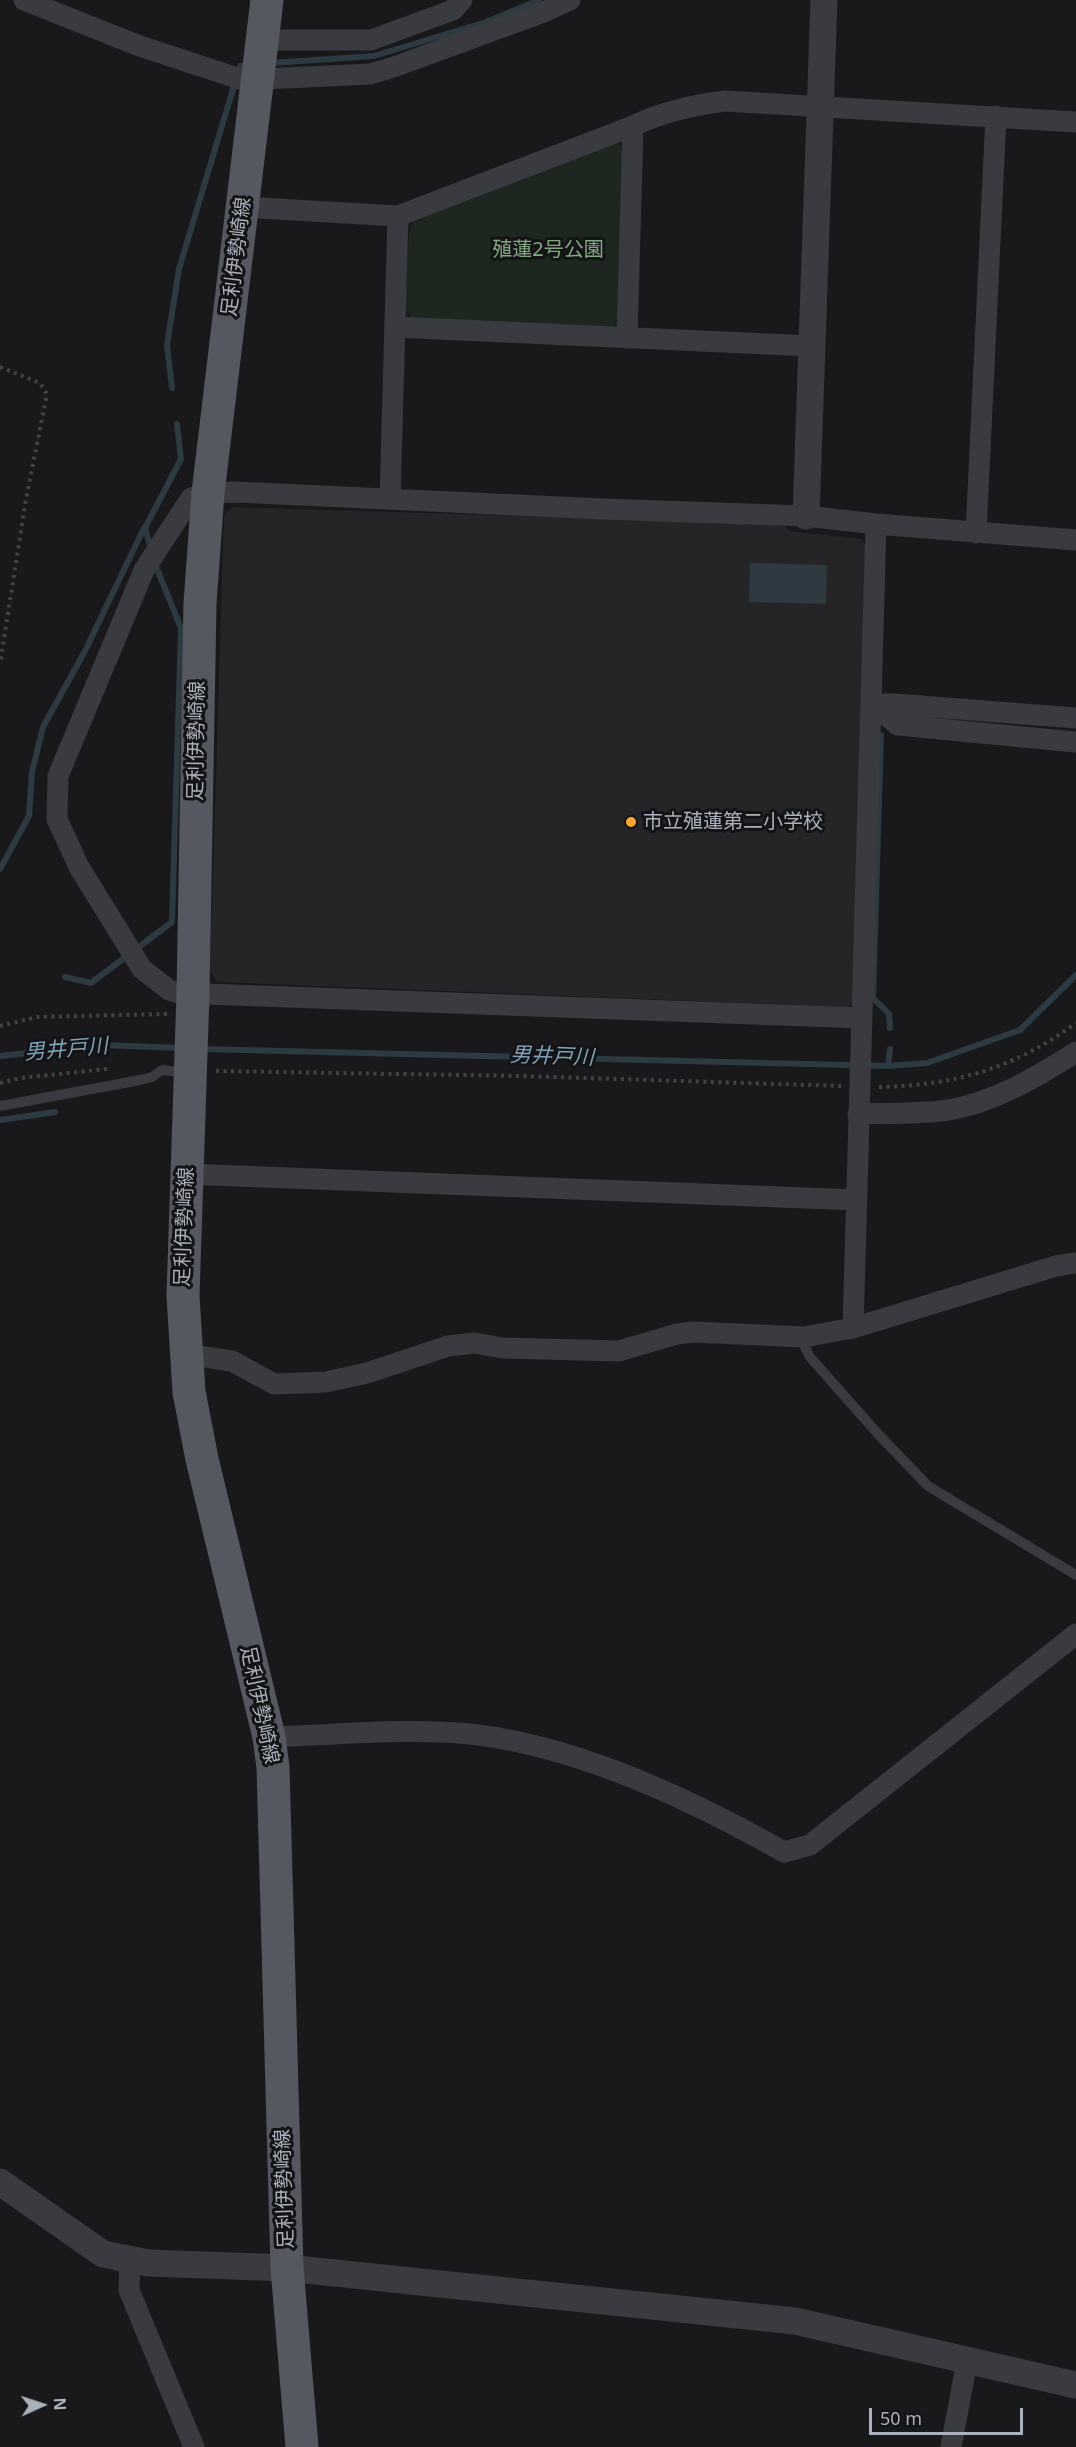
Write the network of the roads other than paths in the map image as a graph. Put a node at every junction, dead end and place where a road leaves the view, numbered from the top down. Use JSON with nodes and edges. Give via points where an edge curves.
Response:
{"nodes":[{"id":1,"x":24,"y":0,"type":"edge"},
{"id":2,"x":267,"y":0,"type":"edge"},
{"id":3,"x":462,"y":0,"type":"edge"},
{"id":4,"x":570,"y":0,"type":"edge"},
{"id":5,"x":824,"y":0,"type":"edge"},
{"id":6,"x":252,"y":66,"type":"junction"},
{"id":7,"x":819,"y":107,"type":"junction"},
{"id":8,"x":996,"y":116,"type":"junction"},
{"id":9,"x":1076,"y":122,"type":"edge"},
{"id":10,"x":633,"y":126,"type":"junction"},
{"id":11,"x":243,"y":207,"type":"junction"},
{"id":12,"x":398,"y":216,"type":"junction"},
{"id":13,"x":395,"y":327,"type":"junction"},
{"id":14,"x":627,"y":338,"type":"junction"},
{"id":15,"x":811,"y":346,"type":"junction"},
{"id":16,"x":208,"y":493,"type":"junction"},
{"id":17,"x":390,"y":499,"type":"junction"},
{"id":18,"x":806,"y":516,"type":"junction"},
{"id":19,"x":876,"y":524,"type":"junction"},
{"id":20,"x":976,"y":533,"type":"junction"},
{"id":21,"x":1076,"y":540,"type":"edge"},
{"id":22,"x":872,"y":704,"type":"junction"},
{"id":23,"x":1076,"y":718,"type":"edge"},
{"id":24,"x":1076,"y":742,"type":"edge"},
{"id":25,"x":188,"y":1009,"type":"junction"},
{"id":26,"x":862,"y":1018,"type":"junction"},
{"id":27,"x":1076,"y":1052,"type":"edge"},
{"id":28,"x":199,"y":1069,"type":"junction"},
{"id":29,"x":0,"y":1106,"type":"edge"},
{"id":30,"x":858,"y":1113,"type":"junction"},
{"id":31,"x":186,"y":1174,"type":"junction"},
{"id":32,"x":857,"y":1200,"type":"junction"},
{"id":33,"x":1076,"y":1263,"type":"edge"},
{"id":34,"x":853,"y":1328,"type":"junction"},
{"id":35,"x":800,"y":1337,"type":"junction"},
{"id":36,"x":185,"y":1351,"type":"junction"},
{"id":37,"x":1076,"y":1575,"type":"edge"},
{"id":38,"x":1076,"y":1634,"type":"edge"},
{"id":39,"x":269,"y":1737,"type":"junction"},
{"id":40,"x":0,"y":2182,"type":"edge"},
{"id":41,"x":130,"y":2259,"type":"junction"},
{"id":42,"x":287,"y":2268,"type":"junction"},
{"id":43,"x":967,"y":2361,"type":"junction"},
{"id":44,"x":1076,"y":2385,"type":"edge"},
{"id":45,"x":194,"y":2447,"type":"edge"},
{"id":46,"x":302,"y":2447,"type":"edge"},
{"id":47,"x":951,"y":2447,"type":"edge"}],
"edges":[{"from":1,"to":6,"type":"street","via":[[137,45]]},
{"from":2,"to":6,"type":"main road","name":"足利伊勢崎線"},
{"from":3,"to":6,"type":"street","via":[[453,10],[371,39]]},
{"from":4,"to":6,"type":"street","via":[[370,74]]},
{"from":5,"to":7,"type":"street"},
{"from":6,"to":11,"type":"main road","name":"足利伊勢崎線"},
{"from":7,"to":8,"type":"street"},
{"from":7,"to":10,"type":"street","via":[[725,101],[651,117]]},
{"from":7,"to":15,"type":"street"},
{"from":8,"to":9,"type":"street"},
{"from":8,"to":20,"type":"street"},
{"from":10,"to":12,"type":"street"},
{"from":10,"to":14,"type":"street"},
{"from":11,"to":12,"type":"street"},
{"from":11,"to":16,"type":"main road","name":"足利伊勢崎線"},
{"from":12,"to":13,"type":"street"},
{"from":13,"to":14,"type":"street"},
{"from":13,"to":17,"type":"street"},
{"from":14,"to":15,"type":"street"},
{"from":15,"to":18,"type":"street"},
{"from":16,"to":17,"type":"street"},
{"from":16,"to":25,"type":"main road","name":"足利伊勢崎線","via":[[200,603]]},
{"from":16,"to":25,"type":"street","via":[[191,498],[144,570],[58,776],[57,819],[79,867],[142,969]]},
{"from":17,"to":18,"type":"street"},
{"from":18,"to":19,"type":"street"},
{"from":19,"to":20,"type":"street"},
{"from":19,"to":22,"type":"street"},
{"from":20,"to":21,"type":"street"},
{"from":22,"to":23,"type":"street"},
{"from":22,"to":24,"type":"street","via":[[898,725]]},
{"from":22,"to":26,"type":"street"},
{"from":25,"to":26,"type":"street"},
{"from":25,"to":28,"type":"main road","name":"足利伊勢崎線"},
{"from":26,"to":30,"type":"street"},
{"from":27,"to":30,"type":"street","via":[[1017,1087],[980,1102],[942,1111]]},
{"from":28,"to":29,"type":"lane","via":[[162,1070],[140,1080]]},
{"from":28,"to":31,"type":"main road","name":"足利伊勢崎線"},
{"from":30,"to":32,"type":"street"},
{"from":31,"to":32,"type":"street"},
{"from":31,"to":36,"type":"main road","name":"足利伊勢崎線"},
{"from":32,"to":34,"type":"street"},
{"from":33,"to":34,"type":"street"},
{"from":34,"to":35,"type":"street"},
{"from":35,"to":36,"type":"street","via":[[694,1332],[619,1352],[503,1348],[474,1343],[448,1346],[326,1382],[274,1384],[232,1361]]},
{"from":35,"to":37,"type":"lane","via":[[810,1357],[928,1486]]},
{"from":36,"to":39,"type":"main road","name":"足利伊勢崎線","via":[[202,1459]]},
{"from":38,"to":39,"type":"street","via":[[810,1845],[784,1852],[730,1822],[620,1773],[540,1747],[478,1735],[430,1732]]},
{"from":39,"to":42,"type":"main road","name":"足利伊勢崎線"},
{"from":40,"to":41,"type":"street","via":[[103,2254]]},
{"from":41,"to":42,"type":"street"},
{"from":41,"to":45,"type":"street","via":[[130,2294]]},
{"from":42,"to":43,"type":"street","via":[[795,2321]]},
{"from":42,"to":46,"type":"main road","name":"足利伊勢崎線"},
{"from":43,"to":44,"type":"street"},
{"from":43,"to":47,"type":"street"}]}
